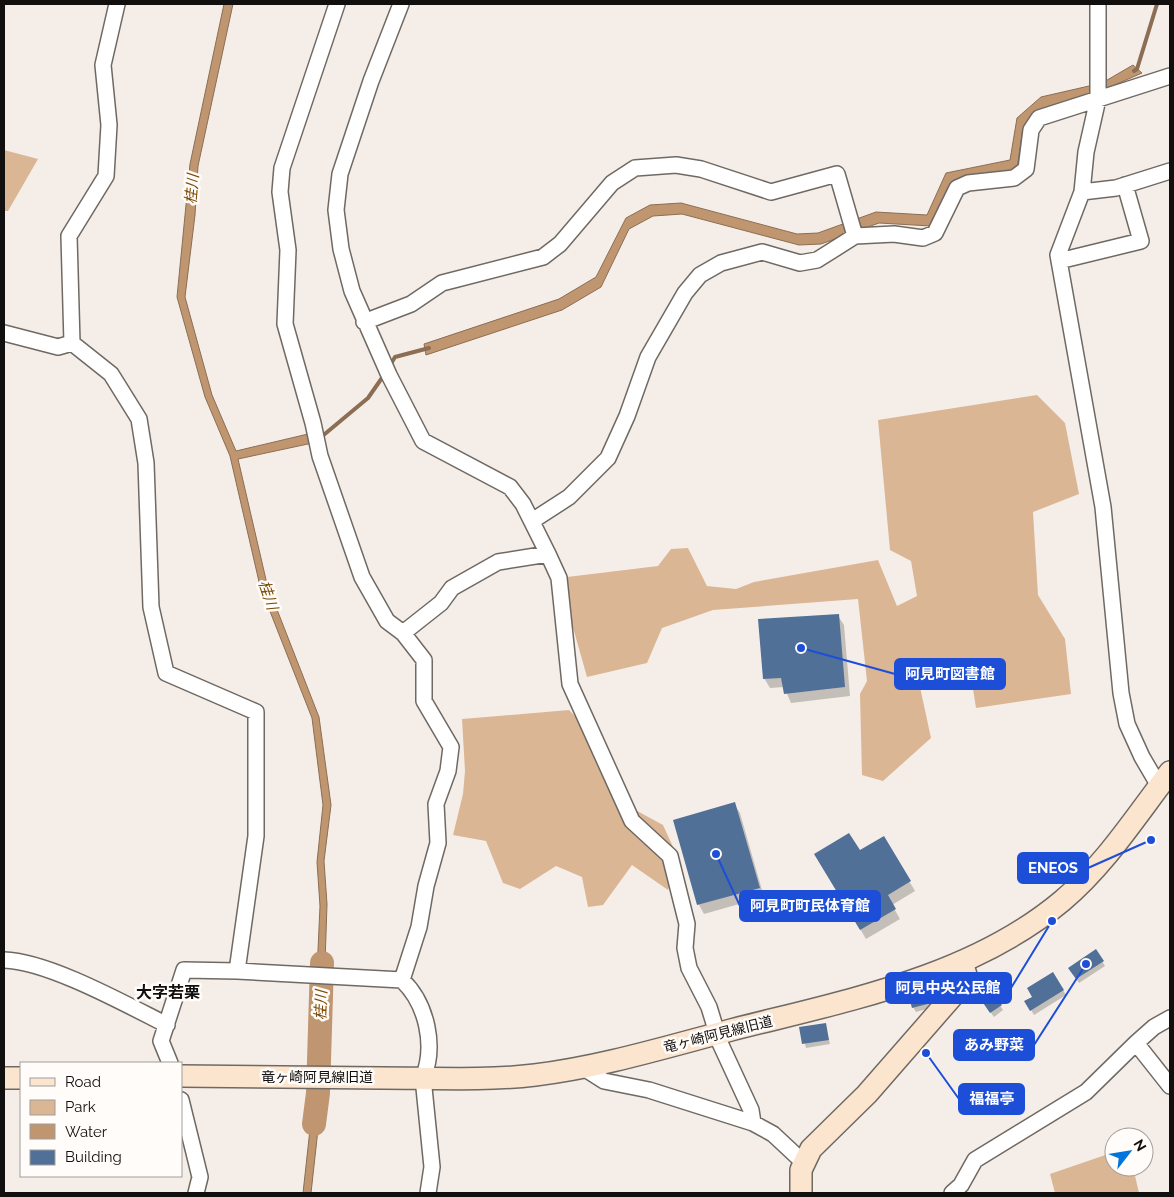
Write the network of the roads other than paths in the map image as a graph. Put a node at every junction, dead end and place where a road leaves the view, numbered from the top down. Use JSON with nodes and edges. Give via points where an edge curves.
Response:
{"nodes":[{"id":1,"x":118,"y":4,"type":"edge"},
{"id":2,"x":337,"y":4,"type":"edge"},
{"id":3,"x":401,"y":4,"type":"edge"},
{"id":4,"x":1098,"y":4,"type":"edge"},
{"id":5,"x":1170,"y":76,"type":"edge"},
{"id":6,"x":1098,"y":99,"type":"junction"},
{"id":7,"x":1170,"y":171,"type":"edge"},
{"id":8,"x":1125,"y":185,"type":"junction"},
{"id":9,"x":1082,"y":192,"type":"junction"},
{"id":10,"x":855,"y":236,"type":"junction"},
{"id":11,"x":1059,"y":261,"type":"junction"},
{"id":12,"x":364,"y":322,"type":"junction"},
{"id":13,"x":4,"y":333,"type":"edge"},
{"id":14,"x":72,"y":343,"type":"junction"},
{"id":15,"x":532,"y":521,"type":"junction"},
{"id":16,"x":548,"y":554,"type":"junction"},
{"id":17,"x":402,"y":633,"type":"junction"},
{"id":18,"x":1165,"y":779,"type":"edge"},
{"id":19,"x":4,"y":960,"type":"edge"},
{"id":20,"x":962,"y":962,"type":"junction"},
{"id":21,"x":236,"y":972,"type":"junction"},
{"id":22,"x":402,"y":980,"type":"junction"},
{"id":23,"x":1170,"y":1018,"type":"edge"},
{"id":24,"x":167,"y":1025,"type":"junction"},
{"id":25,"x":717,"y":1034,"type":"junction"},
{"id":26,"x":1136,"y":1043,"type":"junction"},
{"id":27,"x":170,"y":1062,"type":"edge"},
{"id":28,"x":582,"y":1067,"type":"junction"},
{"id":29,"x":182,"y":1076,"type":"edge"},
{"id":30,"x":4,"y":1078,"type":"edge"},
{"id":31,"x":20,"y":1078,"type":"edge"},
{"id":32,"x":423,"y":1078,"type":"junction"},
{"id":33,"x":1170,"y":1086,"type":"edge"},
{"id":34,"x":182,"y":1104,"type":"edge"},
{"id":35,"x":753,"y":1123,"type":"junction"},
{"id":36,"x":803,"y":1162,"type":"junction"},
{"id":37,"x":196,"y":1193,"type":"edge"},
{"id":38,"x":428,"y":1193,"type":"edge"},
{"id":39,"x":801,"y":1193,"type":"edge"},
{"id":40,"x":952,"y":1193,"type":"edge"}],
"edges":[{"from":1,"to":14,"type":"street","via":[[103,65],[109,125],[106,176],[69,236]]},
{"from":2,"to":17,"type":"street","via":[[282,168],[280,192],[288,250],[285,324],[320,456],[362,577],[388,621]]},
{"from":3,"to":12,"type":"street","via":[[340,174],[336,210],[344,257]]},
{"from":4,"to":6,"type":"street"},
{"from":5,"to":6,"type":"street"},
{"from":6,"to":9,"type":"street","via":[[1086,152]]},
{"from":6,"to":10,"type":"street","via":[[1039,118],[1031,130],[1026,169],[1014,178],[968,182],[954,190],[935,233],[923,238],[894,234]]},
{"from":7,"to":8,"type":"street"},
{"from":8,"to":9,"type":"street"},
{"from":8,"to":11,"type":"street","via":[[1141,241]]},
{"from":9,"to":11,"type":"street","via":[[1058,255]]},
{"from":10,"to":12,"type":"street","via":[[837,174],[771,192],[701,169],[676,165],[635,168],[612,184],[560,244],[543,257],[442,283],[411,304]]},
{"from":10,"to":15,"type":"street","via":[[817,260],[800,263],[762,252],[722,263],[700,275],[684,293],[648,357],[608,458],[569,497]]},
{"from":11,"to":18,"type":"street","via":[[1102,507],[1121,693],[1128,724],[1142,757]]},
{"from":12,"to":15,"type":"street","via":[[423,441],[510,487]]},
{"from":13,"to":14,"type":"street","via":[[58,347]]},
{"from":14,"to":21,"type":"street","via":[[111,374],[139,419],[146,463],[151,606],[166,672],[256,712],[256,836]]},
{"from":15,"to":16,"type":"street"},
{"from":16,"to":17,"type":"street","via":[[490,566],[452,588],[440,604]]},
{"from":16,"to":25,"type":"street","via":[[559,578],[570,684],[632,821],[670,856],[686,924],[684,948],[688,968],[709,1007]]},
{"from":17,"to":22,"type":"street","via":[[424,660],[424,701],[451,747],[448,771],[436,804],[438,843],[426,886],[420,927]]},
{"from":18,"to":20,"type":"street","name":"竜ヶ崎阿見線旧道","via":[[1101,861],[1063,900],[1012,936]]},
{"from":19,"to":24,"type":"street","via":[[51,971]]},
{"from":20,"to":25,"type":"street","name":"竜ヶ崎阿見線旧道","via":[[865,995]]},
{"from":20,"to":36,"type":"street","via":[[965,980],[956,992],[867,1094],[811,1148]]},
{"from":21,"to":22,"type":"street"},
{"from":21,"to":24,"type":"street","via":[[184,970]]},
{"from":22,"to":32,"type":"street","via":[[415,992],[429,1037],[427,1069]]},
{"from":23,"to":26,"type":"street"},
{"from":24,"to":27,"type":"street","via":[[161,1041]]},
{"from":25,"to":28,"type":"street","name":"竜ヶ崎阿見線旧道"},
{"from":25,"to":35,"type":"street","via":[[751,1110]]},
{"from":26,"to":33,"type":"street"},
{"from":26,"to":40,"type":"street","via":[[1086,1092],[975,1160],[961,1185]]},
{"from":28,"to":32,"type":"street","name":"竜ヶ崎阿見線旧道","via":[[533,1075]]},
{"from":28,"to":35,"type":"street","via":[[604,1081],[650,1090]]},
{"from":29,"to":32,"type":"street","name":"竜ヶ崎阿見線旧道"},
{"from":30,"to":31,"type":"street"},
{"from":32,"to":38,"type":"street","via":[[432,1167]]},
{"from":34,"to":37,"type":"street","via":[[200,1177]]},
{"from":35,"to":36,"type":"street","via":[[773,1134]]},
{"from":36,"to":39,"type":"street"}]}
